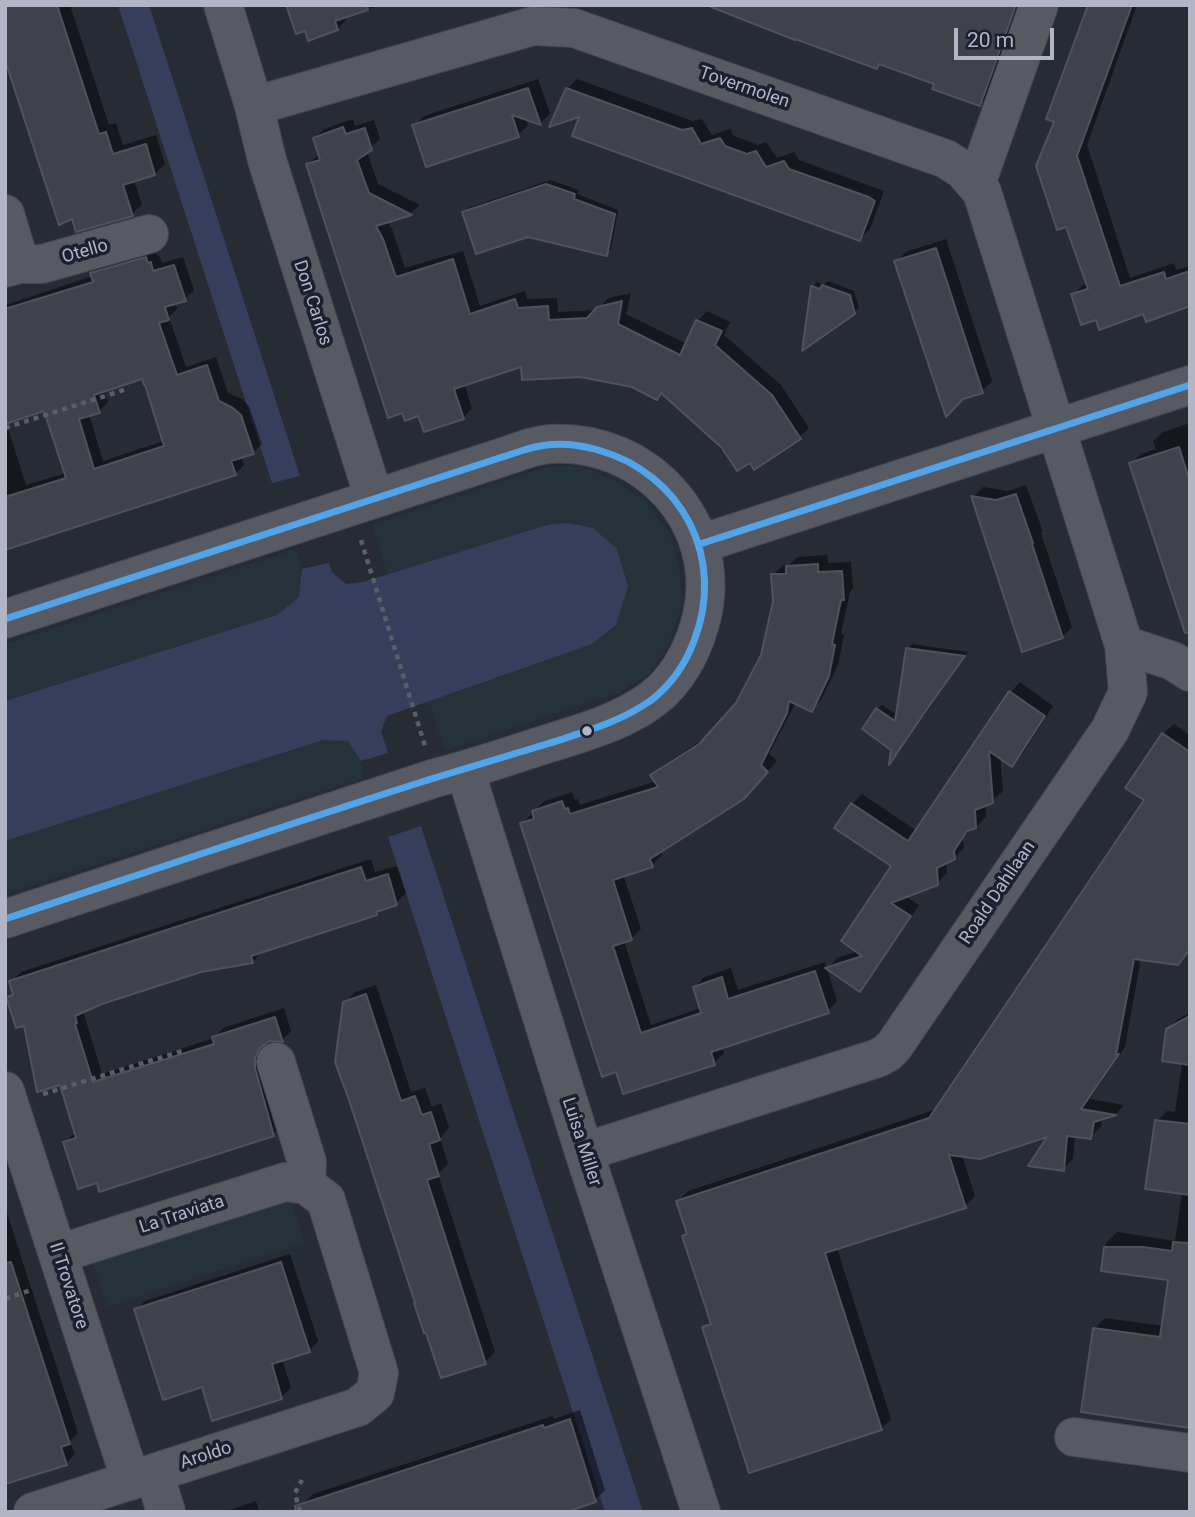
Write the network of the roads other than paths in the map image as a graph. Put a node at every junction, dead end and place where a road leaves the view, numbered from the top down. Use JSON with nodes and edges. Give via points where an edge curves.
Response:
{"nodes":[{"id":1,"x":223,"y":5,"type":"edge"},
{"id":2,"x":1039,"y":5,"type":"edge"},
{"id":3,"x":254,"y":106,"type":"junction"},
{"id":4,"x":976,"y":184,"type":"junction"},
{"id":5,"x":5,"y":214,"type":"edge"},
{"id":6,"x":149,"y":234,"type":"dead end"},
{"id":7,"x":13,"y":266,"type":"edge"},
{"id":8,"x":1190,"y":384,"type":"edge"},
{"id":9,"x":1056,"y":429,"type":"junction"},
{"id":10,"x":374,"y":498,"type":"junction"},
{"id":11,"x":700,"y":544,"type":"junction"},
{"id":12,"x":5,"y":619,"type":"edge"},
{"id":13,"x":1125,"y":645,"type":"junction"},
{"id":14,"x":1190,"y":672,"type":"edge"},
{"id":15,"x":465,"y":770,"type":"junction"},
{"id":16,"x":5,"y":919,"type":"edge"},
{"id":17,"x":276,"y":1062,"type":"dead end"},
{"id":18,"x":7,"y":1098,"type":"edge"},
{"id":19,"x":584,"y":1152,"type":"junction"},
{"id":20,"x":306,"y":1185,"type":"junction"},
{"id":21,"x":58,"y":1254,"type":"junction"},
{"id":22,"x":1074,"y":1437,"type":"dead end"},
{"id":23,"x":1190,"y":1452,"type":"edge"},
{"id":24,"x":143,"y":1477,"type":"junction"},
{"id":25,"x":33,"y":1512,"type":"edge"},
{"id":26,"x":166,"y":1512,"type":"edge"},
{"id":27,"x":701,"y":1512,"type":"edge"}],
"edges":[{"from":1,"to":3,"type":"street","name":"Don Carlos"},
{"from":2,"to":4,"type":"street"},
{"from":3,"to":4,"type":"street","name":"Tovermolen","via":[[533,26],[574,29],[946,159]]},
{"from":3,"to":10,"type":"street","name":"Don Carlos"},
{"from":4,"to":9,"type":"street","name":"Tovermolen"},
{"from":5,"to":7,"type":"street","name":"Otello"},
{"from":6,"to":7,"type":"street","name":"Otello","via":[[42,264]]},
{"from":8,"to":9,"type":"street"},
{"from":9,"to":11,"type":"street"},
{"from":9,"to":13,"type":"street","name":"Roald Dahllaan"},
{"from":10,"to":11,"type":"street","via":[[530,448],[571,444],[614,454],[647,472],[685,511]]},
{"from":10,"to":12,"type":"street"},
{"from":11,"to":15,"type":"street","via":[[705,592],[699,630],[682,667],[661,692],[631,712],[588,731]]},
{"from":13,"to":14,"type":"street","via":[[1173,661]]},
{"from":13,"to":19,"type":"street","name":"Roald Dahllaan","via":[[1128,692],[1110,730],[887,1054]]},
{"from":15,"to":16,"type":"street"},
{"from":15,"to":19,"type":"street","name":"Luisa Miller"},
{"from":17,"to":20,"type":"street","via":[[307,1162]]},
{"from":18,"to":21,"type":"street","name":"Il Trovatore"},
{"from":19,"to":27,"type":"street","name":"Luisa Miller"},
{"from":20,"to":21,"type":"street","name":"La Traviata","via":[[285,1182]]},
{"from":20,"to":24,"type":"street","name":"Aroldo","via":[[326,1200],[379,1373],[375,1393],[358,1407]]},
{"from":21,"to":24,"type":"street","name":"Il Trovatore"},
{"from":22,"to":23,"type":"street"},
{"from":24,"to":25,"type":"street","name":"Aroldo"},
{"from":24,"to":26,"type":"street","name":"Il Trovatore"}]}
